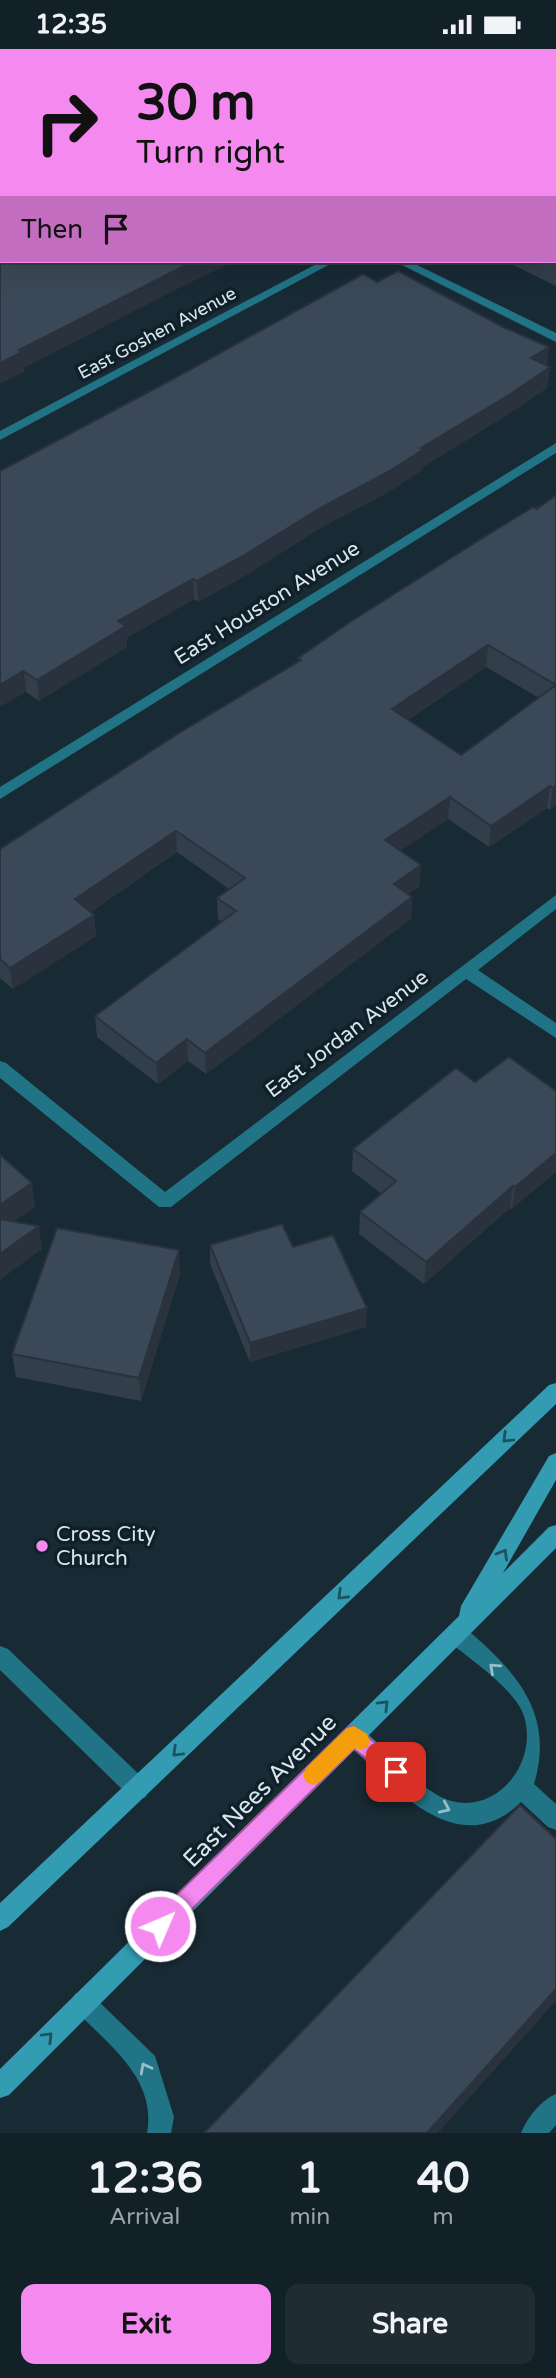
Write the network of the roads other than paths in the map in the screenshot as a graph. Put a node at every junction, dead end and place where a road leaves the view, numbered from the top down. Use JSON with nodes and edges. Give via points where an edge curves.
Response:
{"nodes":[{"id":1,"x":326,"y":263,"type":"edge"},
{"id":2,"x":404,"y":263,"type":"edge"},
{"id":3,"x":556,"y":338,"type":"edge"},
{"id":4,"x":0,"y":436,"type":"edge"},
{"id":5,"x":556,"y":447,"type":"edge"},
{"id":6,"x":0,"y":794,"type":"edge"},
{"id":7,"x":556,"y":901,"type":"edge"},
{"id":8,"x":467,"y":971,"type":"junction"},
{"id":9,"x":556,"y":1032,"type":"edge"},
{"id":10,"x":0,"y":1068,"type":"edge"},
{"id":11,"x":556,"y":1391,"type":"edge"},
{"id":12,"x":556,"y":1462,"type":"edge"},
{"id":13,"x":556,"y":1534,"type":"edge"},
{"id":14,"x":456,"y":1634,"type":"junction"},
{"id":15,"x":0,"y":1656,"type":"edge"},
{"id":16,"x":354,"y":1735,"type":"junction"},
{"id":17,"x":522,"y":1788,"type":"junction"},
{"id":18,"x":138,"y":1789,"type":"junction"},
{"id":19,"x":556,"y":1819,"type":"edge"},
{"id":20,"x":0,"y":1919,"type":"edge"},
{"id":21,"x":83,"y":2002,"type":"junction"},
{"id":22,"x":0,"y":2086,"type":"edge"},
{"id":23,"x":556,"y":2106,"type":"edge"},
{"id":24,"x":159,"y":2133,"type":"edge"},
{"id":25,"x":533,"y":2133,"type":"edge"}],
"edges":[{"from":1,"to":4,"type":"street","name":"East Goshen Avenue"},
{"from":2,"to":3,"type":"street"},
{"from":5,"to":6,"type":"street","name":"East Houston Avenue"},
{"from":7,"to":8,"type":"street","name":"East Jordan Avenue"},
{"from":8,"to":9,"type":"street"},
{"from":8,"to":10,"type":"street","name":"East Jordan Avenue","via":[[165,1202]]},
{"from":11,"to":18,"type":"main road","one_way":true},
{"from":14,"to":12,"type":"main road","one_way":true},
{"from":13,"to":14,"type":"main road","name":"East Nees Avenue"},
{"from":16,"to":14,"type":"main road","name":"East Nees Avenue","one_way":true},
{"from":17,"to":14,"type":"street","one_way":true,"via":[[535,1765],[540,1730],[531,1706]]},
{"from":15,"to":18,"type":"street"},
{"from":16,"to":17,"type":"street","one_way":true,"via":[[444,1809],[465,1815],[494,1810]]},
{"from":16,"to":21,"type":"main road","name":"East Nees Avenue"},
{"from":17,"to":19,"type":"street"},
{"from":18,"to":20,"type":"main road"},
{"from":22,"to":21,"type":"main road","name":"East Nees Avenue","one_way":true},
{"from":24,"to":21,"type":"street","one_way":true,"via":[[162,2117],[146,2065]]},
{"from":23,"to":25,"type":"street"}]}
